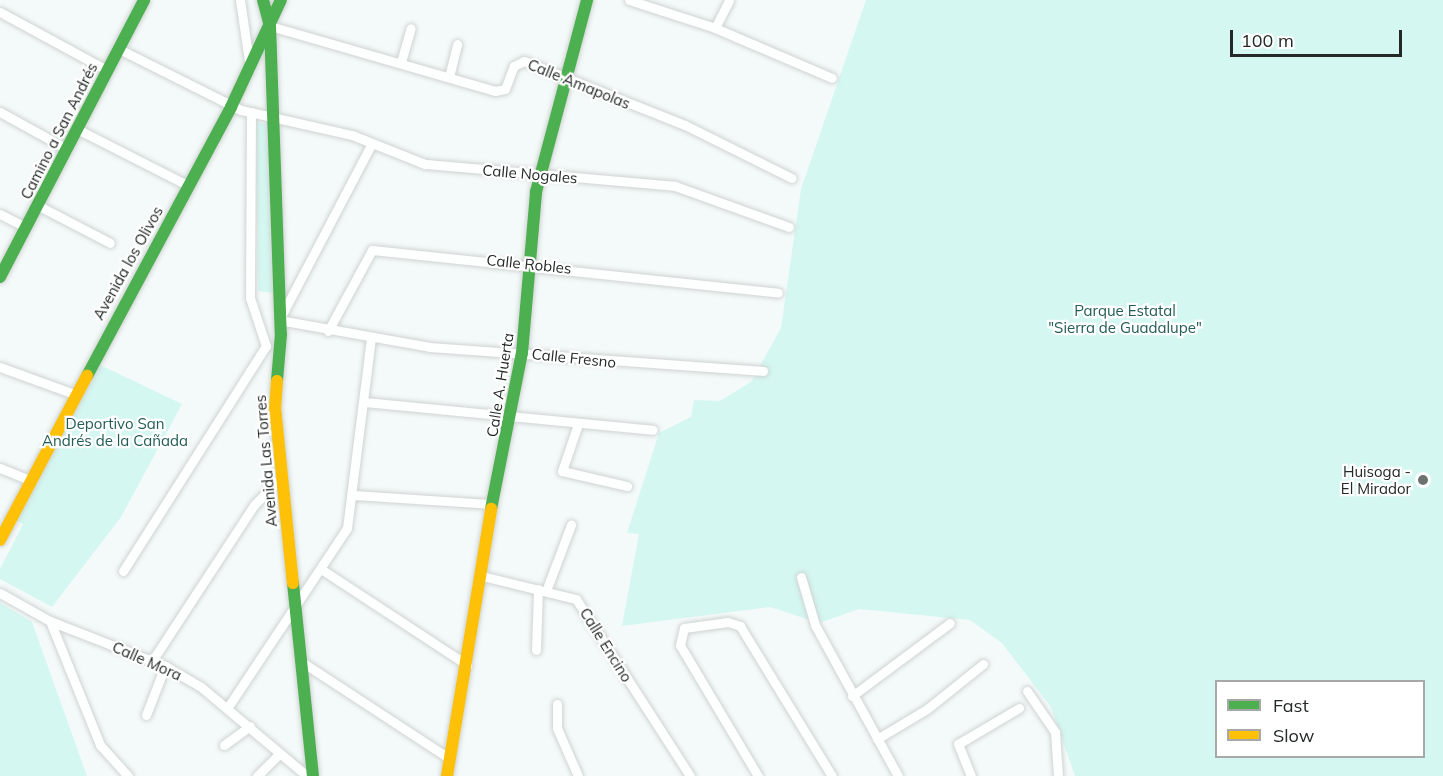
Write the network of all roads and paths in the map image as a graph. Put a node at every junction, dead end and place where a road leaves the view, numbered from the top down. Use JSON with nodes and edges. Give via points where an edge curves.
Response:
{"nodes":[{"id":1,"x":144,"y":0,"type":"edge"},
{"id":2,"x":240,"y":0,"type":"edge"},
{"id":3,"x":263,"y":0,"type":"edge"},
{"id":4,"x":281,"y":0,"type":"edge"},
{"id":5,"x":587,"y":0,"type":"edge"},
{"id":6,"x":629,"y":0,"type":"edge"},
{"id":7,"x":729,"y":0,"type":"edge"},
{"id":8,"x":0,"y":12,"type":"edge"},
{"id":9,"x":270,"y":26,"type":"junction"},
{"id":10,"x":411,"y":28,"type":"dead end"},
{"id":11,"x":716,"y":28,"type":"junction"},
{"id":12,"x":457,"y":44,"type":"dead end"},
{"id":13,"x":119,"y":49,"type":"junction"},
{"id":14,"x":401,"y":62,"type":"junction"},
{"id":15,"x":249,"y":68,"type":"junction"},
{"id":16,"x":107,"y":70,"type":"junction"},
{"id":17,"x":449,"y":77,"type":"junction"},
{"id":18,"x":832,"y":78,"type":"dead end"},
{"id":19,"x":564,"y":80,"type":"junction"},
{"id":20,"x":231,"y":107,"type":"junction"},
{"id":21,"x":0,"y":112,"type":"edge"},
{"id":22,"x":251,"y":112,"type":"junction"},
{"id":23,"x":271,"y":114,"type":"junction"},
{"id":24,"x":77,"y":129,"type":"junction"},
{"id":25,"x":372,"y":143,"type":"junction"},
{"id":26,"x":67,"y":149,"type":"junction"},
{"id":27,"x":540,"y":176,"type":"junction"},
{"id":28,"x":792,"y":178,"type":"dead end"},
{"id":29,"x":188,"y":185,"type":"junction"},
{"id":30,"x":37,"y":205,"type":"junction"},
{"id":31,"x":0,"y":214,"type":"edge"},
{"id":32,"x":26,"y":227,"type":"junction"},
{"id":33,"x":789,"y":227,"type":"dead end"},
{"id":34,"x":110,"y":243,"type":"dead end"},
{"id":35,"x":530,"y":263,"type":"junction"},
{"id":36,"x":0,"y":277,"type":"edge"},
{"id":37,"x":778,"y":293,"type":"dead end"},
{"id":38,"x":279,"y":320,"type":"junction"},
{"id":39,"x":328,"y":331,"type":"junction"},
{"id":40,"x":371,"y":339,"type":"junction"},
{"id":41,"x":522,"y":353,"type":"junction"},
{"id":42,"x":0,"y":367,"type":"edge"},
{"id":43,"x":763,"y":371,"type":"dead end"},
{"id":44,"x":74,"y":394,"type":"junction"},
{"id":45,"x":364,"y":402,"type":"junction"},
{"id":46,"x":512,"y":418,"type":"junction"},
{"id":47,"x":578,"y":424,"type":"junction"},
{"id":48,"x":653,"y":430,"type":"dead end"},
{"id":49,"x":0,"y":468,"type":"edge"},
{"id":50,"x":283,"y":476,"type":"junction"},
{"id":51,"x":29,"y":480,"type":"junction"},
{"id":52,"x":627,"y":486,"type":"dead end"},
{"id":53,"x":355,"y":495,"type":"junction"},
{"id":54,"x":492,"y":504,"type":"junction"},
{"id":55,"x":571,"y":525,"type":"dead end"},
{"id":56,"x":0,"y":540,"type":"edge"},
{"id":57,"x":321,"y":569,"type":"junction"},
{"id":58,"x":123,"y":571,"type":"dead end"},
{"id":59,"x":478,"y":576,"type":"junction"},
{"id":60,"x":801,"y":578,"type":"dead end"},
{"id":61,"x":542,"y":590,"type":"junction"},
{"id":62,"x":0,"y":593,"type":"edge"},
{"id":63,"x":298,"y":600,"type":"junction"},
{"id":64,"x":50,"y":621,"type":"junction"},
{"id":65,"x":950,"y":623,"type":"dead end"},
{"id":66,"x":536,"y":650,"type":"dead end"},
{"id":67,"x":152,"y":662,"type":"junction"},
{"id":68,"x":305,"y":664,"type":"junction"},
{"id":69,"x":983,"y":664,"type":"dead end"},
{"id":70,"x":467,"y":665,"type":"junction"},
{"id":71,"x":165,"y":666,"type":"junction"},
{"id":72,"x":1027,"y":691,"type":"dead end"},
{"id":73,"x":852,"y":696,"type":"junction"},
{"id":74,"x":557,"y":704,"type":"dead end"},
{"id":75,"x":228,"y":707,"type":"junction"},
{"id":76,"x":1019,"y":708,"type":"dead end"},
{"id":77,"x":146,"y":715,"type":"dead end"},
{"id":78,"x":250,"y":726,"type":"junction"},
{"id":79,"x":877,"y":739,"type":"junction"},
{"id":80,"x":224,"y":745,"type":"dead end"},
{"id":81,"x":279,"y":754,"type":"junction"},
{"id":82,"x":450,"y":759,"type":"junction"},
{"id":83,"x":128,"y":776,"type":"edge"},
{"id":84,"x":257,"y":776,"type":"edge"},
{"id":85,"x":307,"y":776,"type":"edge"},
{"id":86,"x":313,"y":776,"type":"edge"},
{"id":87,"x":447,"y":776,"type":"edge"},
{"id":88,"x":578,"y":776,"type":"edge"},
{"id":89,"x":690,"y":776,"type":"edge"},
{"id":90,"x":758,"y":776,"type":"edge"},
{"id":91,"x":832,"y":776,"type":"edge"},
{"id":92,"x":898,"y":776,"type":"edge"},
{"id":93,"x":971,"y":776,"type":"edge"},
{"id":94,"x":1058,"y":776,"type":"edge"}],
"edges":[{"from":1,"to":13,"type":"street","name":"Camino a San Andrés"},
{"from":2,"to":15,"type":"street"},
{"from":3,"to":9,"type":"street","name":"Avenida Las Torres"},
{"from":4,"to":9,"type":"street","name":"Avenida los Olivos"},
{"from":5,"to":19,"type":"street","name":"Calle A. Huerta"},
{"from":6,"to":11,"type":"street"},
{"from":7,"to":11,"type":"street"},
{"from":8,"to":16,"type":"street"},
{"from":9,"to":14,"type":"street","name":"Calle Amapolas"},
{"from":9,"to":15,"type":"street","name":"Avenida los Olivos"},
{"from":9,"to":23,"type":"street","name":"Avenida Las Torres"},
{"from":10,"to":14,"type":"street"},
{"from":11,"to":18,"type":"street"},
{"from":12,"to":17,"type":"street"},
{"from":13,"to":16,"type":"street","name":"Camino a San Andrés"},
{"from":13,"to":20,"type":"street","name":"Calle Nogales"},
{"from":14,"to":17,"type":"street","name":"Calle Amapolas"},
{"from":15,"to":20,"type":"street","name":"Avenida los Olivos"},
{"from":16,"to":24,"type":"street","name":"Camino a San Andrés"},
{"from":17,"to":19,"type":"street","name":"Calle Amapolas","via":[[499,91],[521,61]]},
{"from":19,"to":27,"type":"street","name":"Calle A. Huerta"},
{"from":19,"to":28,"type":"street","name":"Calle Amapolas","via":[[685,125]]},
{"from":20,"to":22,"type":"street","name":"Calle Nogales"},
{"from":20,"to":29,"type":"street","name":"Avenida los Olivos"},
{"from":21,"to":26,"type":"street"},
{"from":22,"to":23,"type":"street","name":"Calle Nogales"},
{"from":22,"to":58,"type":"street","via":[[250,298],[267,341]]},
{"from":23,"to":25,"type":"street","name":"Calle Nogales"},
{"from":23,"to":38,"type":"street","name":"Avenida Las Torres"},
{"from":24,"to":26,"type":"street","name":"Camino a San Andrés"},
{"from":24,"to":29,"type":"street"},
{"from":25,"to":27,"type":"street","name":"Calle Nogales","via":[[425,164]]},
{"from":25,"to":38,"type":"street"},
{"from":26,"to":30,"type":"street","name":"Camino a San Andrés"},
{"from":27,"to":33,"type":"street","name":"Calle Nogales","via":[[684,188]]},
{"from":27,"to":35,"type":"street","name":"Calle A. Huerta"},
{"from":29,"to":44,"type":"street","name":"Avenida los Olivos"},
{"from":30,"to":32,"type":"street","name":"Camino a San Andrés"},
{"from":30,"to":34,"type":"street"},
{"from":31,"to":32,"type":"street"},
{"from":32,"to":36,"type":"street","name":"Camino a San Andrés"},
{"from":35,"to":37,"type":"street","name":"Calle Robles"},
{"from":35,"to":39,"type":"street","name":"Calle Robles","via":[[372,250]]},
{"from":35,"to":41,"type":"street","name":"Calle A. Huerta"},
{"from":38,"to":39,"type":"street","name":"Calle Fresno"},
{"from":38,"to":50,"type":"street","name":"Avenida Las Torres","via":[[275,395]]},
{"from":39,"to":40,"type":"street","name":"Calle Fresno"},
{"from":40,"to":41,"type":"street","name":"Calle Fresno"},
{"from":40,"to":45,"type":"street"},
{"from":41,"to":43,"type":"street","name":"Calle Fresno"},
{"from":41,"to":46,"type":"street","name":"Calle A. Huerta"},
{"from":42,"to":44,"type":"street"},
{"from":44,"to":51,"type":"street","name":"Avenida los Olivos"},
{"from":45,"to":46,"type":"street"},
{"from":45,"to":53,"type":"street"},
{"from":46,"to":47,"type":"street"},
{"from":46,"to":54,"type":"street","name":"Calle A. Huerta"},
{"from":47,"to":48,"type":"street"},
{"from":47,"to":52,"type":"street","via":[[562,471]]},
{"from":49,"to":51,"type":"street"},
{"from":50,"to":63,"type":"street","name":"Avenida Las Torres","via":[[290,568]]},
{"from":50,"to":67,"type":"street","via":[[254,505]]},
{"from":51,"to":56,"type":"street","name":"Avenida los Olivos"},
{"from":53,"to":54,"type":"street"},
{"from":53,"to":57,"type":"street","via":[[347,528]]},
{"from":54,"to":59,"type":"street","name":"Calle A. Huerta"},
{"from":55,"to":61,"type":"street"},
{"from":57,"to":63,"type":"street"},
{"from":57,"to":70,"type":"street"},
{"from":59,"to":61,"type":"street","name":"Calle Encino"},
{"from":59,"to":70,"type":"street","name":"Calle A. Huerta"},
{"from":60,"to":73,"type":"street","via":[[815,625]]},
{"from":61,"to":66,"type":"street"},
{"from":61,"to":89,"type":"street","name":"Calle Encino","via":[[581,605]]},
{"from":62,"to":64,"type":"street","name":"Calle Mora"},
{"from":63,"to":68,"type":"street","name":"Avenida Las Torres"},
{"from":63,"to":75,"type":"street"},
{"from":64,"to":67,"type":"street","name":"Calle Mora"},
{"from":64,"to":83,"type":"street","via":[[100,745]]},
{"from":65,"to":73,"type":"street"},
{"from":67,"to":71,"type":"street","name":"Calle Mora"},
{"from":68,"to":82,"type":"street"},
{"from":68,"to":86,"type":"street","name":"Avenida Las Torres"},
{"from":69,"to":79,"type":"street","via":[[927,709]]},
{"from":70,"to":82,"type":"street","name":"Calle A. Huerta"},
{"from":71,"to":75,"type":"street","name":"Calle Mora"},
{"from":71,"to":77,"type":"street"},
{"from":72,"to":94,"type":"street","via":[[1055,732]]},
{"from":73,"to":79,"type":"street"},
{"from":74,"to":88,"type":"street","via":[[557,728]]},
{"from":75,"to":78,"type":"street","name":"Calle Mora"},
{"from":76,"to":93,"type":"street","via":[[958,744]]},
{"from":78,"to":80,"type":"street"},
{"from":78,"to":81,"type":"street","name":"Calle Mora"},
{"from":79,"to":92,"type":"street"},
{"from":81,"to":84,"type":"street"},
{"from":81,"to":85,"type":"street","name":"Calle Mora"},
{"from":82,"to":87,"type":"street","name":"Calle A. Huerta"},
{"from":90,"to":91,"type":"street","via":[[680,645],[680,632],[689,626],[736,624]]}]}
